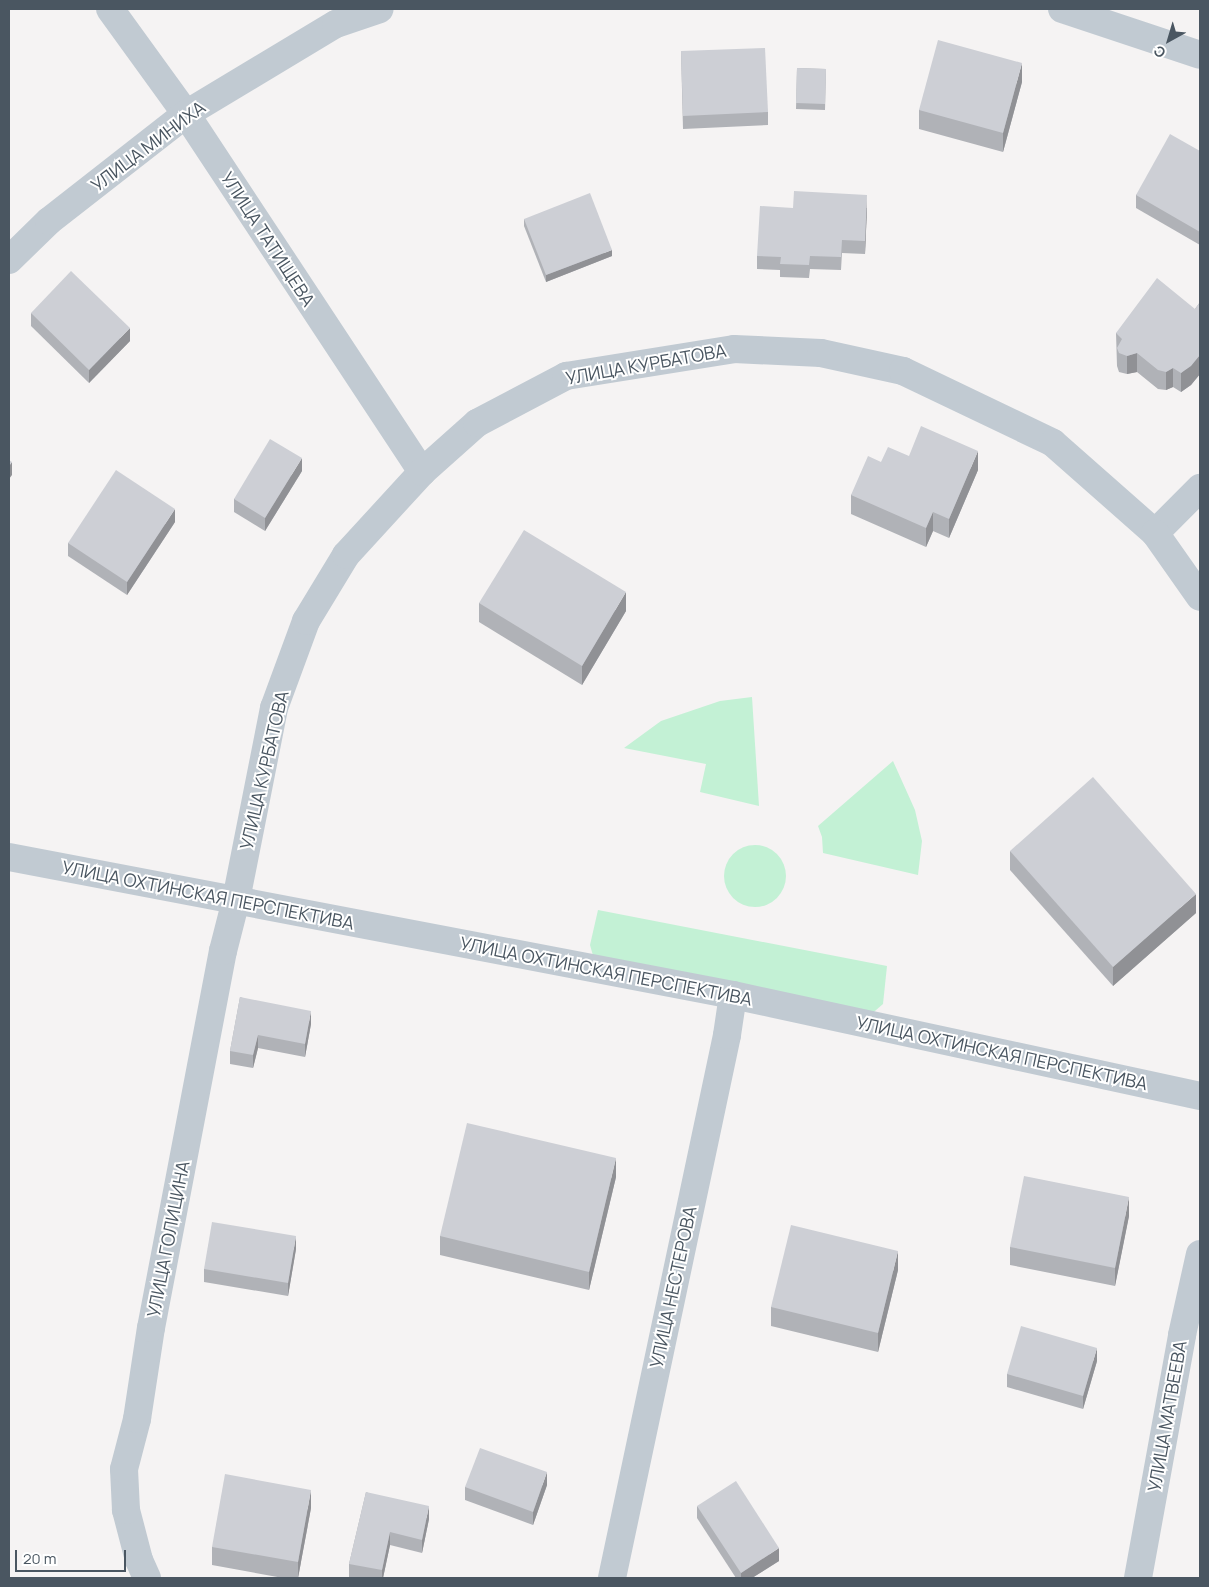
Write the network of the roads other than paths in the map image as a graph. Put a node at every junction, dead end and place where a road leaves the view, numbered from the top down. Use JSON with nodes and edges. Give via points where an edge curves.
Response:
{"nodes":[{"id":1,"x":110,"y":9,"type":"edge"},
{"id":2,"x":380,"y":9,"type":"edge"},
{"id":3,"x":1062,"y":9,"type":"edge"},
{"id":4,"x":1200,"y":54,"type":"edge"},
{"id":5,"x":186,"y":114,"type":"junction"},
{"id":6,"x":9,"y":260,"type":"edge"},
{"id":7,"x":422,"y":472,"type":"junction"},
{"id":8,"x":1200,"y":488,"type":"edge"},
{"id":9,"x":1155,"y":533,"type":"junction"},
{"id":10,"x":1200,"y":597,"type":"edge"},
{"id":11,"x":9,"y":857,"type":"edge"},
{"id":12,"x":236,"y":900,"type":"junction"},
{"id":13,"x":733,"y":995,"type":"junction"},
{"id":14,"x":1200,"y":1096,"type":"edge"},
{"id":15,"x":1200,"y":1254,"type":"edge"},
{"id":16,"x":147,"y":1578,"type":"edge"},
{"id":17,"x":612,"y":1578,"type":"edge"},
{"id":18,"x":1138,"y":1578,"type":"edge"}],
"edges":[{"from":1,"to":5,"type":"street","name":"УЛИЦА ТАТИЩЕВА"},
{"from":2,"to":5,"type":"street","name":"УЛИЦА МИНИХА","via":[[336,24]]},
{"from":3,"to":4,"type":"street"},
{"from":5,"to":6,"type":"street","name":"УЛИЦА МИНИХА","via":[[49,221]]},
{"from":5,"to":7,"type":"street","name":"УЛИЦА ТАТИЩЕВА"},
{"from":7,"to":9,"type":"street","name":"УЛИЦА КУРБАТОВА","via":[[477,423],[566,376],[734,348],[821,352],[903,370],[1053,443]]},
{"from":7,"to":12,"type":"street","name":"УЛИЦА КУРБАТОВА","via":[[346,555],[306,621],[274,708]]},
{"from":8,"to":9,"type":"street"},
{"from":9,"to":10,"type":"street","name":"УЛИЦА КУРБАТОВА"},
{"from":11,"to":12,"type":"street","name":"УЛИЦА ОХТИНСКАЯ ПЕРСПЕКТИВА"},
{"from":12,"to":13,"type":"street","name":"УЛИЦА ОХТИНСКАЯ ПЕРСПЕКТИВА"},
{"from":12,"to":16,"type":"street","name":"УЛИЦА ГОЛИЦИНА","via":[[151,1328],[137,1419],[124,1469],[126,1510]]},
{"from":13,"to":14,"type":"street","name":"УЛИЦА ОХТИНСКАЯ ПЕРСПЕКТИВА"},
{"from":13,"to":17,"type":"street","name":"УЛИЦА НЕСТЕРОВА"},
{"from":15,"to":18,"type":"street","name":"УЛИЦА МАТВЕЕВА"}]}
